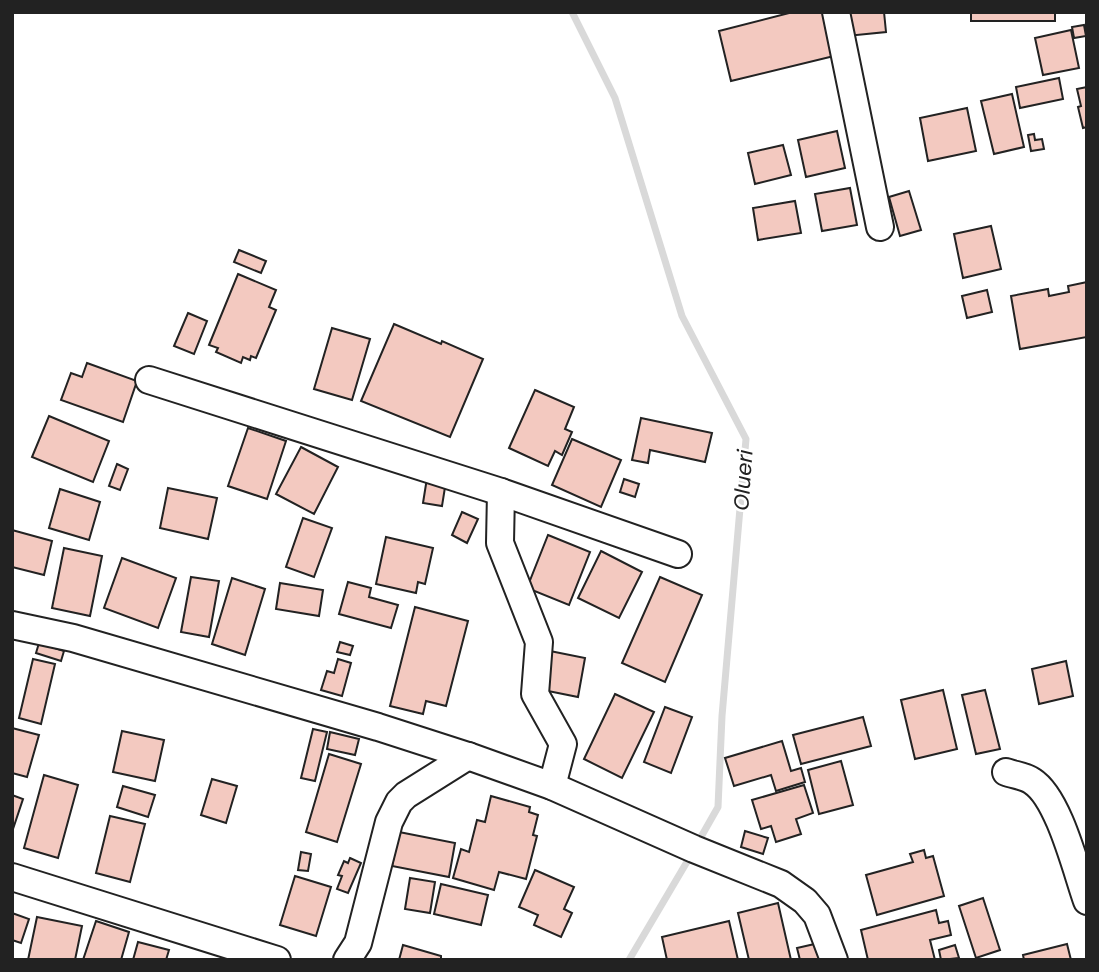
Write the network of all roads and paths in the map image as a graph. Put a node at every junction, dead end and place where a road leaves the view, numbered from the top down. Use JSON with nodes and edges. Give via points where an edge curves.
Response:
{"nodes":[{"id":1,"x":836,"y":12,"type":"edge"},
{"id":2,"x":880,"y":226,"type":"dead end"},
{"id":3,"x":149,"y":380,"type":"dead end"},
{"id":4,"x":501,"y":492,"type":"junction"},
{"id":5,"x":678,"y":554,"type":"dead end"},
{"id":6,"x":12,"y":625,"type":"edge"},
{"id":7,"x":468,"y":756,"type":"junction"},
{"id":8,"x":1006,"y":772,"type":"dead end"},
{"id":9,"x":552,"y":786,"type":"junction"},
{"id":10,"x":12,"y":877,"type":"edge"},
{"id":11,"x":1087,"y":901,"type":"edge"},
{"id":12,"x":277,"y":960,"type":"edge"},
{"id":13,"x":347,"y":960,"type":"edge"},
{"id":14,"x":834,"y":960,"type":"edge"}],
"edges":[{"from":1,"to":2,"type":"street"},
{"from":3,"to":4,"type":"street"},
{"from":4,"to":5,"type":"street"},
{"from":4,"to":9,"type":"street","via":[[500,543],[540,642],[535,694],[563,744]]},
{"from":6,"to":7,"type":"street","via":[[74,638]]},
{"from":7,"to":9,"type":"street"},
{"from":7,"to":13,"type":"street","via":[[398,802],[358,943]]},
{"from":8,"to":11,"type":"street","via":[[1032,781],[1044,792],[1055,810]]},
{"from":9,"to":14,"type":"street","via":[[781,884],[817,915]]},
{"from":10,"to":12,"type":"street"}]}
